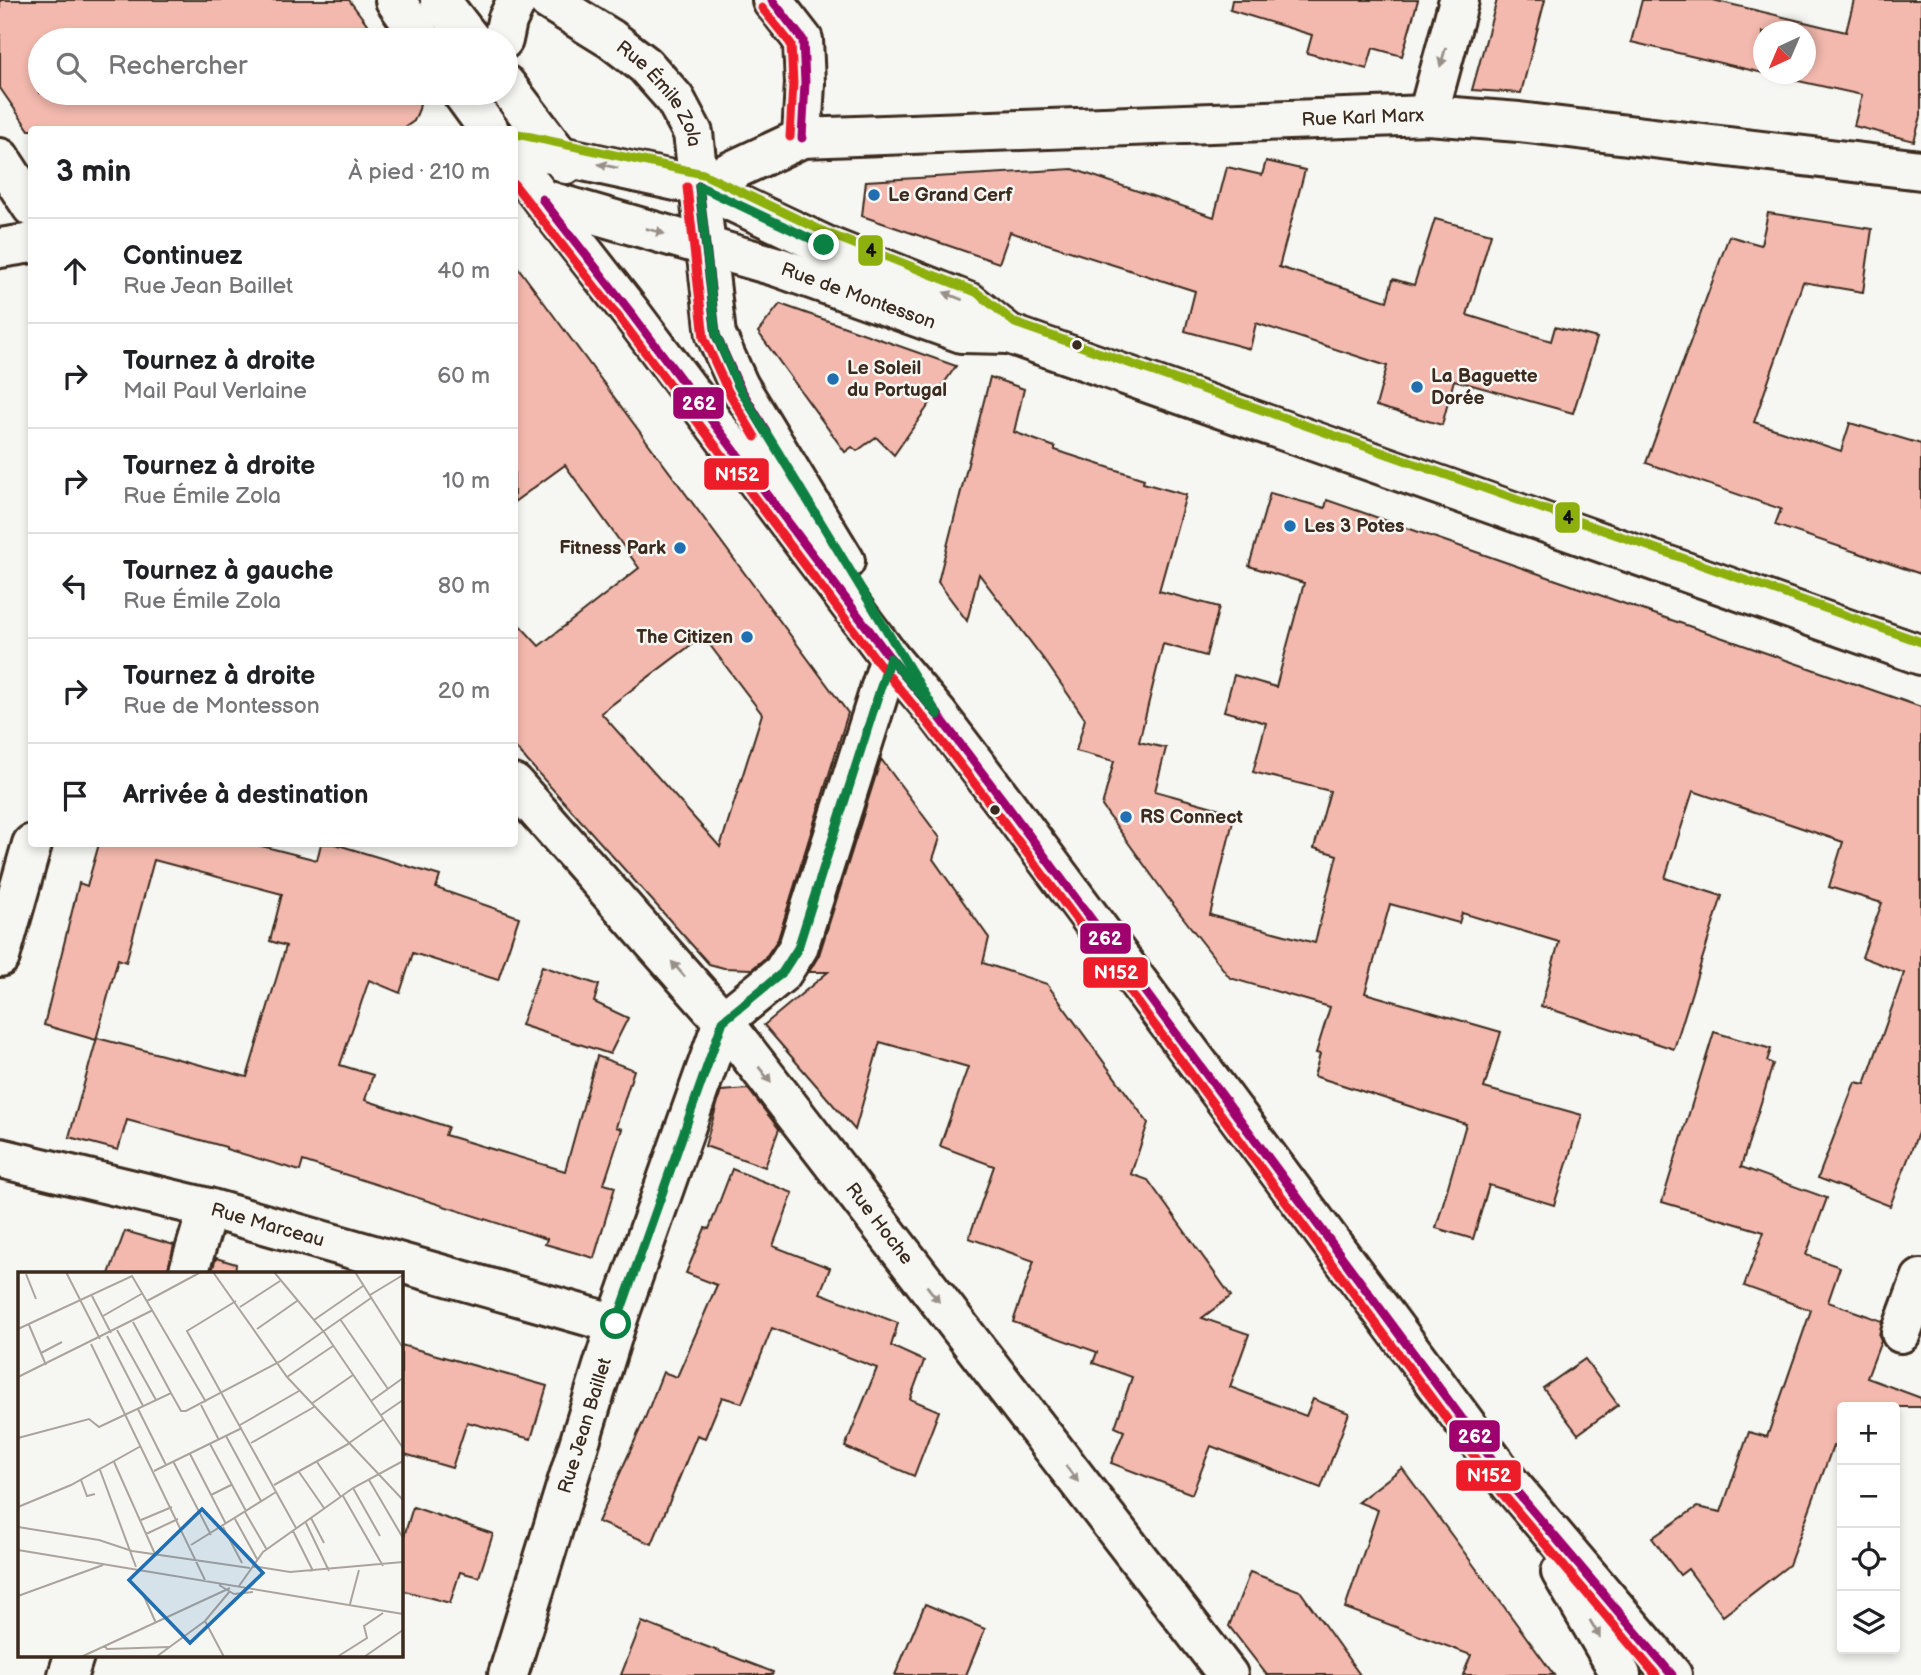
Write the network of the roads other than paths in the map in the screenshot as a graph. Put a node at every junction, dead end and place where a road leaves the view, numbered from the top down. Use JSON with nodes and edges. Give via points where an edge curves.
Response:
{"nodes":[{"id":1,"x":395,"y":0,"type":"edge"},
{"id":2,"x":440,"y":0,"type":"edge"},
{"id":3,"x":517,"y":0,"type":"edge"},
{"id":4,"x":548,"y":0,"type":"edge"},
{"id":5,"x":772,"y":0,"type":"edge"},
{"id":6,"x":1459,"y":0,"type":"edge"},
{"id":7,"x":415,"y":28,"type":"edge"},
{"id":8,"x":462,"y":28,"type":"edge"},
{"id":9,"x":506,"y":28,"type":"edge"},
{"id":10,"x":518,"y":101,"type":"edge"},
{"id":11,"x":471,"y":105,"type":"edge"},
{"id":12,"x":499,"y":105,"type":"edge"},
{"id":13,"x":1428,"y":115,"type":"junction"},
{"id":14,"x":486,"y":126,"type":"edge"},
{"id":15,"x":499,"y":126,"type":"edge"},
{"id":16,"x":802,"y":138,"type":"junction"},
{"id":17,"x":518,"y":147,"type":"edge"},
{"id":18,"x":560,"y":156,"type":"junction"},
{"id":19,"x":0,"y":158,"type":"edge"},
{"id":20,"x":1921,"y":170,"type":"edge"},
{"id":21,"x":518,"y":172,"type":"edge"},
{"id":22,"x":699,"y":186,"type":"junction"},
{"id":23,"x":528,"y":195,"type":"edge"},
{"id":24,"x":28,"y":201,"type":"edge"},
{"id":25,"x":603,"y":216,"type":"junction"},
{"id":26,"x":28,"y":244,"type":"edge"},
{"id":27,"x":708,"y":246,"type":"junction"},
{"id":28,"x":0,"y":248,"type":"edge"},
{"id":29,"x":1009,"y":334,"type":"junction"},
{"id":30,"x":1921,"y":656,"type":"edge"},
{"id":31,"x":890,"y":658,"type":"junction"},
{"id":32,"x":938,"y":715,"type":"junction"},
{"id":33,"x":518,"y":789,"type":"edge"},
{"id":34,"x":31,"y":847,"type":"edge"},
{"id":35,"x":0,"y":957,"type":"edge"},
{"id":36,"x":723,"y":1021,"type":"junction"},
{"id":37,"x":0,"y":1158,"type":"edge"},
{"id":38,"x":208,"y":1208,"type":"junction"},
{"id":39,"x":189,"y":1272,"type":"edge"},
{"id":40,"x":1921,"y":1279,"type":"edge"},
{"id":41,"x":616,"y":1324,"type":"junction"},
{"id":42,"x":1901,"y":1333,"type":"dead end"},
{"id":43,"x":1511,"y":1485,"type":"junction"},
{"id":44,"x":73,"y":1658,"type":"edge"},
{"id":45,"x":68,"y":1675,"type":"edge"},
{"id":46,"x":508,"y":1675,"type":"edge"},
{"id":47,"x":1228,"y":1675,"type":"edge"},
{"id":48,"x":1621,"y":1675,"type":"edge"},
{"id":49,"x":1672,"y":1675,"type":"edge"}],
"edges":[{"from":1,"to":7,"type":"street"},
{"from":2,"to":8,"type":"street"},
{"from":3,"to":9,"type":"street"},
{"from":4,"to":22,"type":"street","name":"Rue Émile Zola","via":[[611,38],[645,65],[675,99],[693,133]]},
{"from":5,"to":16,"type":"street","via":[[803,40]]},
{"from":6,"to":13,"type":"street","one_way":true},
{"from":10,"to":18,"type":"street"},
{"from":11,"to":14,"type":"street"},
{"from":12,"to":15,"type":"street"},
{"from":13,"to":16,"type":"street","name":"Rue Karl Marx"},
{"from":13,"to":20,"type":"street","name":"Rue Karl Marx"},
{"from":16,"to":22,"type":"street"},
{"from":17,"to":18,"type":"street","name":"Rue de Montesson"},
{"from":22,"to":18,"type":"street","name":"Rue de Montesson","one_way":true},
{"from":18,"to":25,"type":"street"},
{"from":19,"to":24,"type":"street"},
{"from":21,"to":23,"type":"street","name":"Rue Émile Zola"},
{"from":22,"to":27,"type":"street","name":"Rue Émile Zola"},
{"from":29,"to":22,"type":"street","name":"Rue de Montesson","one_way":true,"via":[[970,303],[824,245]]},
{"from":23,"to":25,"type":"street","name":"Rue de Montesson"},
{"from":23,"to":31,"type":"street","name":"Rue Émile Zola","via":[[640,324]]},
{"from":25,"to":27,"type":"street","name":"Rue de Montesson","one_way":true},
{"from":26,"to":28,"type":"street"},
{"from":27,"to":29,"type":"street","name":"Rue de Montesson","via":[[962,333]]},
{"from":27,"to":32,"type":"street","name":"Rue Émile Zola","via":[[716,335],[738,386]]},
{"from":29,"to":30,"type":"street","name":"Rue de Montesson"},
{"from":31,"to":32,"type":"street","name":"Rue Émile Zola"},
{"from":31,"to":36,"type":"street","via":[[798,948],[782,973]]},
{"from":32,"to":43,"type":"street","name":"Rue Émile Zola"},
{"from":36,"to":33,"type":"street","name":"Rue Hoche","one_way":true},
{"from":34,"to":35,"type":"street"},
{"from":36,"to":41,"type":"street","name":"Rue Jean Baillet"},
{"from":36,"to":47,"type":"street","name":"Rue Hoche","one_way":true},
{"from":37,"to":38,"type":"street","name":"Rue Marceau"},
{"from":38,"to":39,"type":"street"},
{"from":38,"to":41,"type":"street","name":"Rue Marceau"},
{"from":40,"to":42,"type":"street"},
{"from":41,"to":46,"type":"street","name":"Rue Jean Baillet"},
{"from":43,"to":48,"type":"street","one_way":true},
{"from":43,"to":49,"type":"street"},
{"from":44,"to":45,"type":"street"}]}
